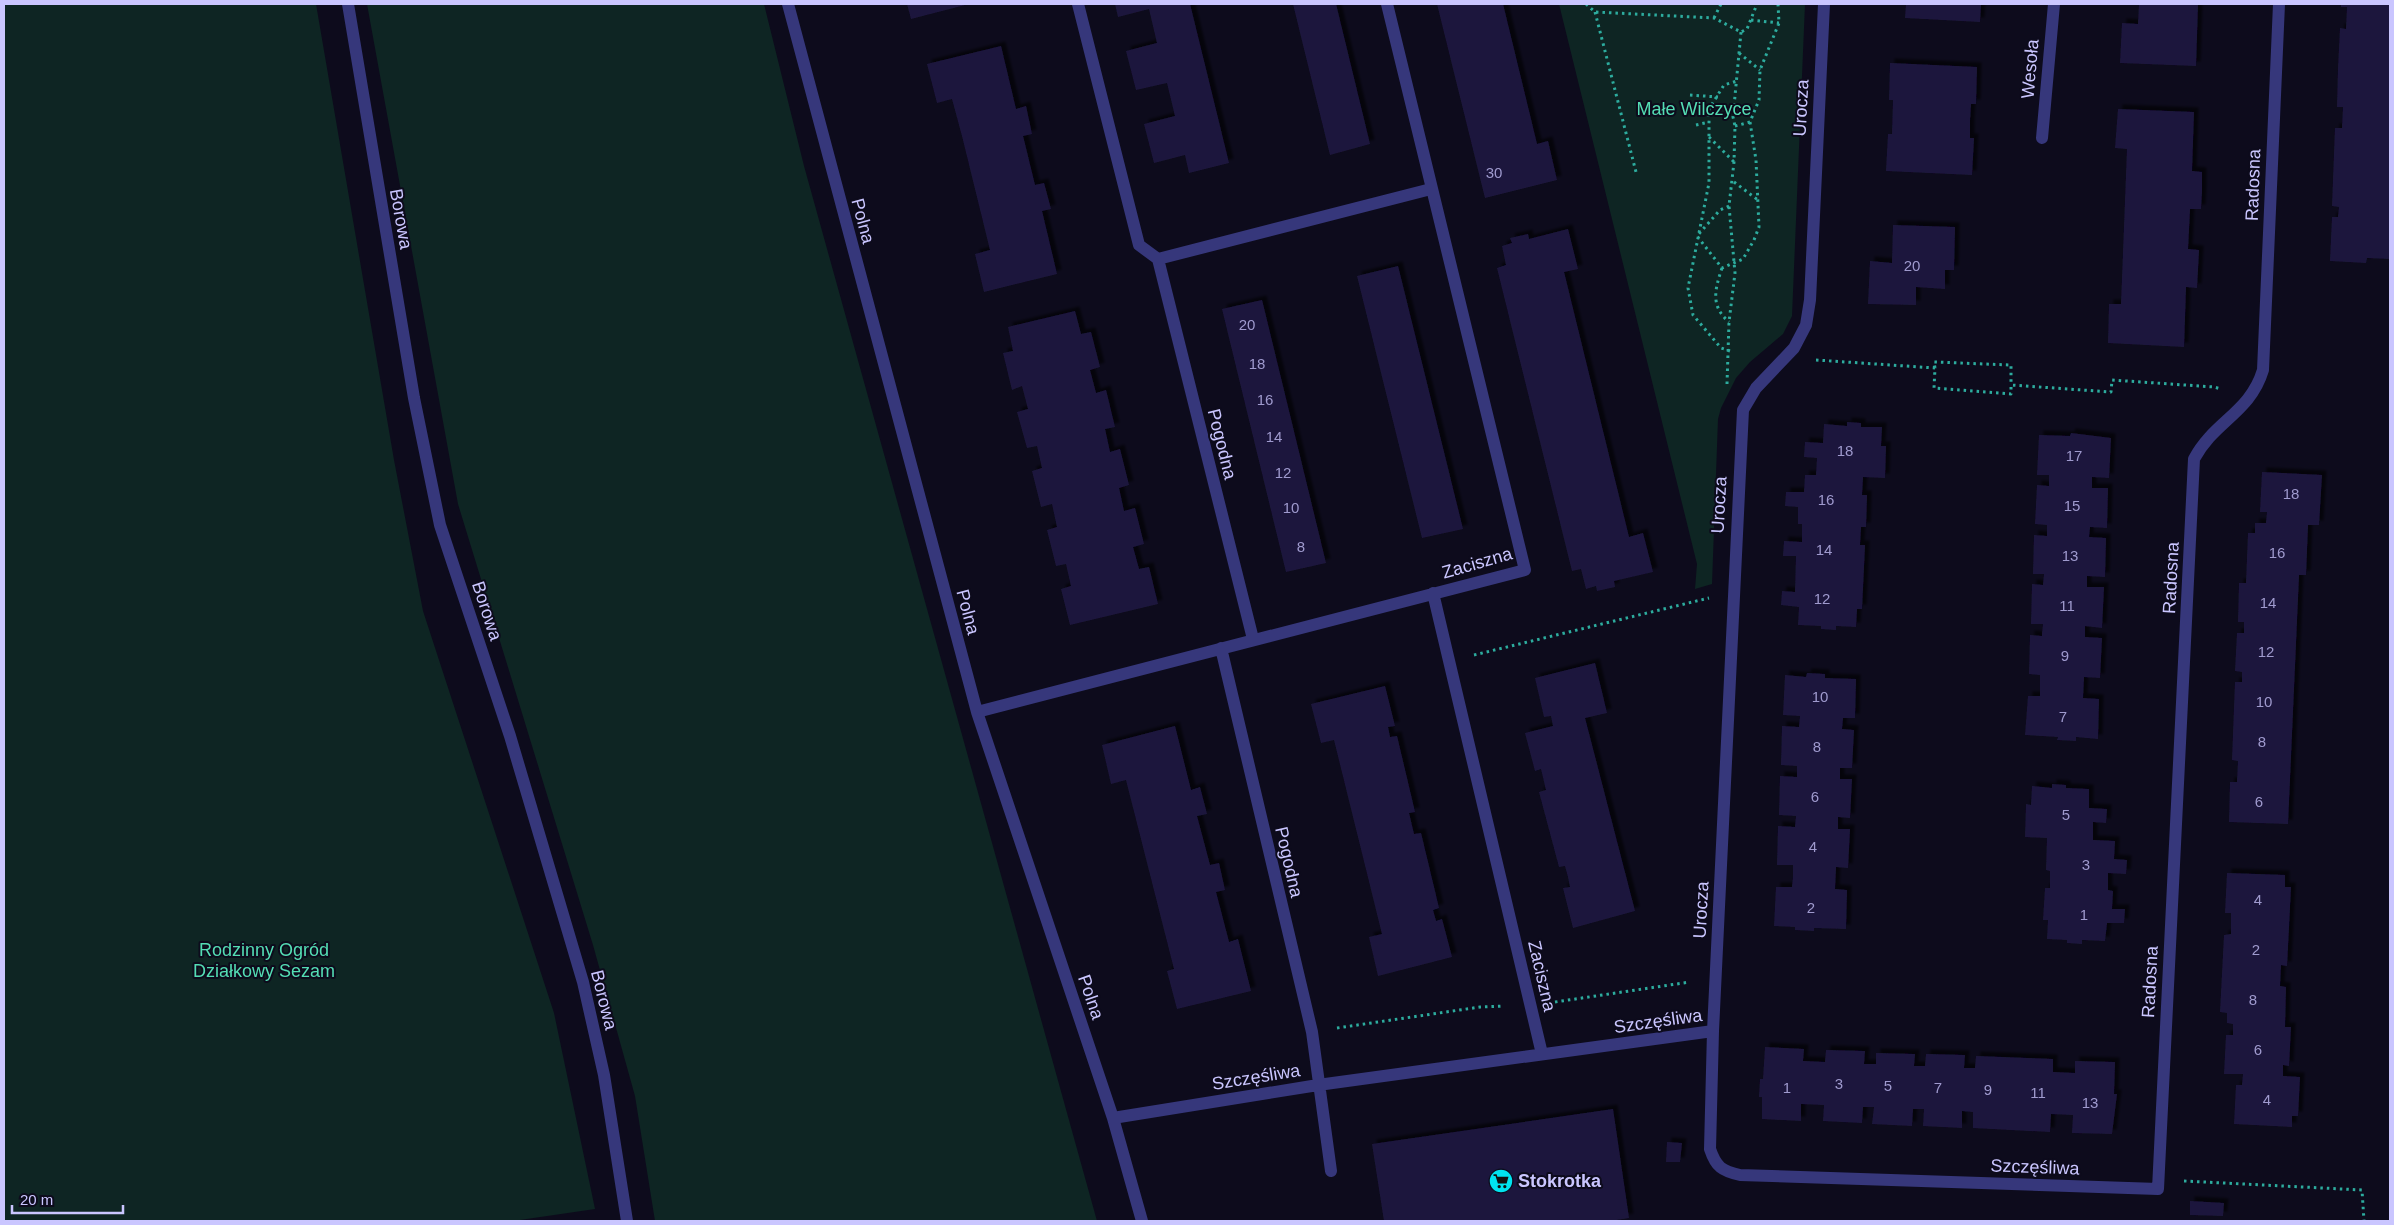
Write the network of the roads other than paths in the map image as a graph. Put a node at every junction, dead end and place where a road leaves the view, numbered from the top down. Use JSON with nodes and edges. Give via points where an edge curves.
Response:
{"nodes":[{"id":1,"x":348,"y":4,"type":"edge"},
{"id":2,"x":788,"y":4,"type":"edge"},
{"id":3,"x":1078,"y":4,"type":"edge"},
{"id":4,"x":1387,"y":4,"type":"edge"},
{"id":5,"x":1824,"y":4,"type":"edge"},
{"id":6,"x":2054,"y":4,"type":"edge"},
{"id":7,"x":2279,"y":4,"type":"edge"},
{"id":8,"x":2042,"y":138,"type":"dead end"},
{"id":9,"x":1431,"y":189,"type":"junction"},
{"id":10,"x":1158,"y":259,"type":"junction"},
{"id":11,"x":1433,"y":593,"type":"junction"},
{"id":12,"x":1253,"y":639,"type":"junction"},
{"id":13,"x":1221,"y":648,"type":"junction"},
{"id":14,"x":977,"y":712,"type":"junction"},
{"id":15,"x":1713,"y":1031,"type":"junction"},
{"id":16,"x":1542,"y":1054,"type":"junction"},
{"id":17,"x":1318,"y":1085,"type":"junction"},
{"id":18,"x":1113,"y":1118,"type":"junction"},
{"id":19,"x":1331,"y":1171,"type":"dead end"},
{"id":20,"x":2158,"y":1180,"type":"joint"},
{"id":21,"x":627,"y":1221,"type":"edge"},
{"id":22,"x":1142,"y":1221,"type":"edge"}],
"edges":[{"from":1,"to":21,"type":"street","name":"Borowa","via":[[414,398],[440,524],[510,736],[583,982],[604,1075]]},
{"from":2,"to":14,"type":"street","name":"Polna"},
{"from":3,"to":10,"type":"street","via":[[1139,245]]},
{"from":4,"to":9,"type":"street"},
{"from":5,"to":15,"type":"street","name":"Urocza","via":[[1810,300],[1806,325],[1794,348],[1747,402],[1740,431]]},
{"from":6,"to":8,"type":"street","name":"Wesoła"},
{"from":7,"to":20,"type":"street","name":"Radosna","via":[[2263,370],[2250,399],[2214,431],[2194,459]]},
{"from":9,"to":10,"type":"street"},
{"from":9,"to":11,"type":"street","name":"Zaciszna","via":[[1525,570]]},
{"from":10,"to":12,"type":"street","name":"Pogodna"},
{"from":11,"to":12,"type":"street"},
{"from":11,"to":16,"type":"street","name":"Zaciszna"},
{"from":12,"to":13,"type":"street"},
{"from":13,"to":14,"type":"street"},
{"from":13,"to":17,"type":"street","name":"Pogodna","via":[[1312,1032]]},
{"from":14,"to":18,"type":"street","name":"Polna"},
{"from":15,"to":16,"type":"street","name":"Szczęśliwa"},
{"from":15,"to":20,"type":"street","name":"Szczęśliwa","via":[[1710,1149],[1714,1162],[1726,1172],[2158,1189]]},
{"from":16,"to":17,"type":"street","name":"Szczęśliwa"},
{"from":17,"to":18,"type":"street","name":"Szczęśliwa"},
{"from":17,"to":19,"type":"street","name":"Pogodna"},
{"from":18,"to":22,"type":"street","name":"Polna"}]}
